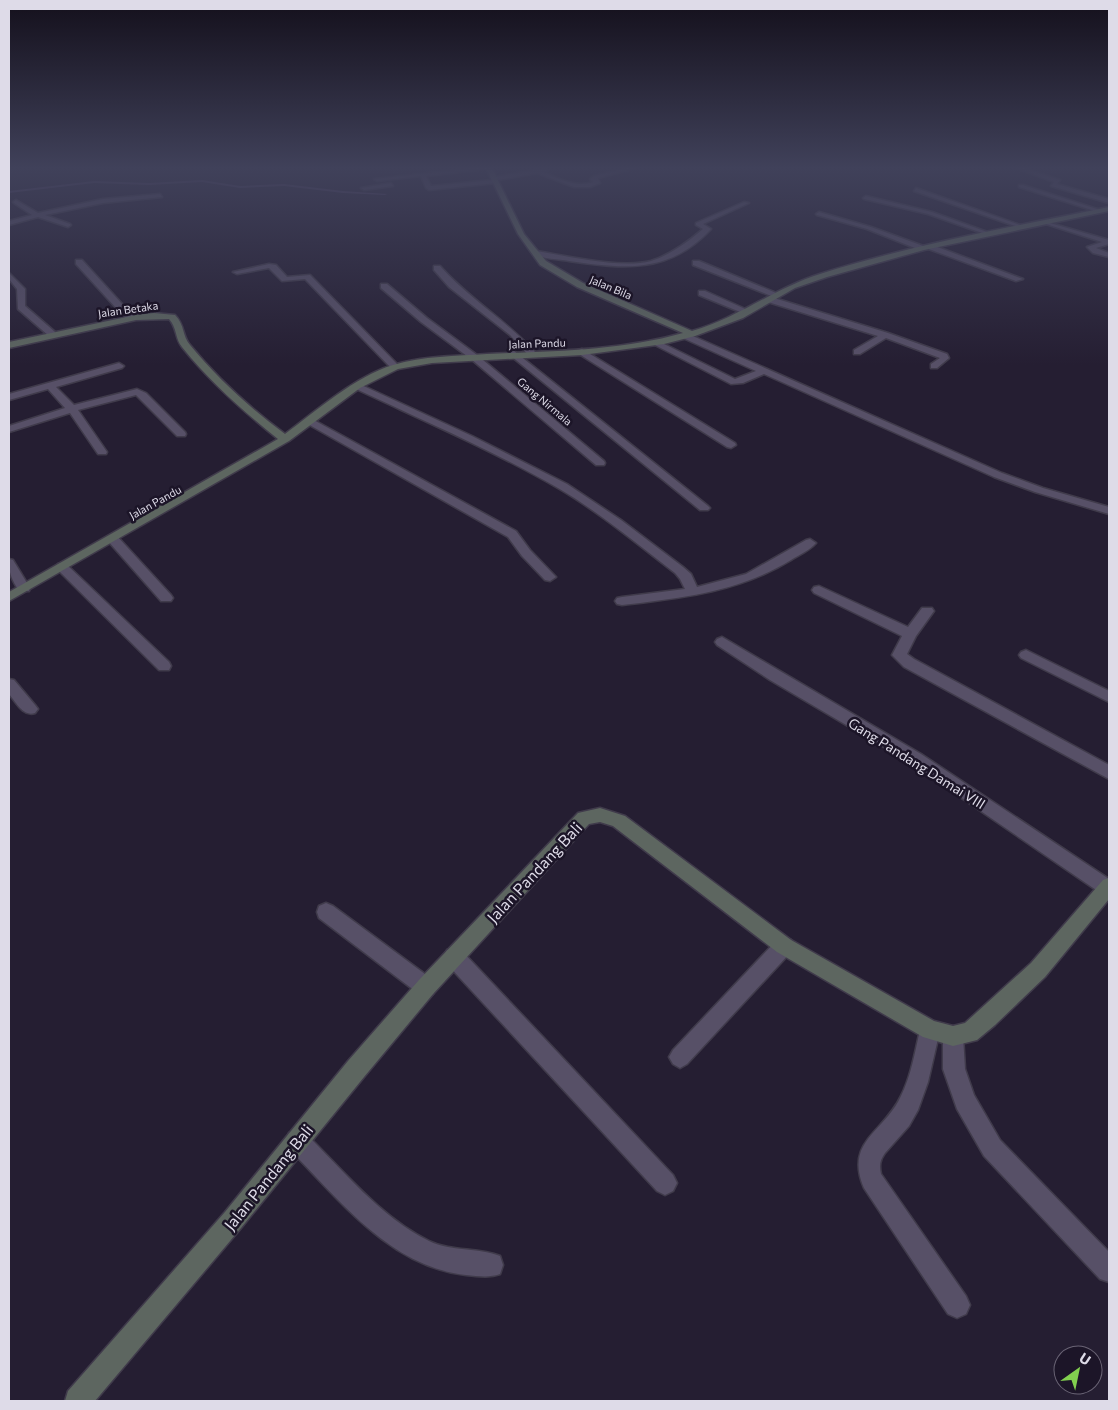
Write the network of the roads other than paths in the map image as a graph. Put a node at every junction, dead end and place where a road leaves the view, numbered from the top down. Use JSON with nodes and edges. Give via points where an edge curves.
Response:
{"nodes":[{"id":1,"x":520,"y":234,"type":"edge"},
{"id":2,"x":701,"y":234,"type":"edge"},
{"id":3,"x":886,"y":234,"type":"edge"},
{"id":4,"x":984,"y":234,"type":"edge"},
{"id":5,"x":1083,"y":234,"type":"edge"},
{"id":6,"x":1109,"y":242,"type":"edge"},
{"id":7,"x":926,"y":247,"type":"junction"},
{"id":8,"x":536,"y":253,"type":"junction"},
{"id":9,"x":1109,"y":255,"type":"edge"},
{"id":10,"x":79,"y":262,"type":"dead end"},
{"id":11,"x":696,"y":263,"type":"dead end"},
{"id":12,"x":437,"y":268,"type":"dead end"},
{"id":13,"x":237,"y":272,"type":"dead end"},
{"id":14,"x":9,"y":275,"type":"edge"},
{"id":15,"x":1020,"y":279,"type":"dead end"},
{"id":16,"x":384,"y":286,"type":"dead end"},
{"id":17,"x":702,"y":293,"type":"dead end"},
{"id":18,"x":774,"y":298,"type":"junction"},
{"id":19,"x":748,"y":312,"type":"junction"},
{"id":20,"x":130,"y":318,"type":"junction"},
{"id":21,"x":52,"y":334,"type":"junction"},
{"id":22,"x":689,"y":335,"type":"junction"},
{"id":23,"x":885,"y":335,"type":"junction"},
{"id":24,"x":655,"y":343,"type":"junction"},
{"id":25,"x":9,"y":345,"type":"edge"},
{"id":26,"x":582,"y":352,"type":"junction"},
{"id":27,"x":856,"y":352,"type":"dead end"},
{"id":28,"x":514,"y":354,"type":"junction"},
{"id":29,"x":532,"y":354,"type":"junction"},
{"id":30,"x":474,"y":357,"type":"junction"},
{"id":31,"x":119,"y":366,"type":"dead end"},
{"id":32,"x":934,"y":366,"type":"dead end"},
{"id":33,"x":395,"y":367,"type":"junction"},
{"id":34,"x":761,"y":372,"type":"dead end"},
{"id":35,"x":49,"y":385,"type":"junction"},
{"id":36,"x":357,"y":386,"type":"junction"},
{"id":37,"x":9,"y":397,"type":"edge"},
{"id":38,"x":72,"y":409,"type":"junction"},
{"id":39,"x":310,"y":421,"type":"junction"},
{"id":40,"x":9,"y":429,"type":"edge"},
{"id":41,"x":181,"y":434,"type":"dead end"},
{"id":42,"x":285,"y":439,"type":"junction"},
{"id":43,"x":731,"y":445,"type":"dead end"},
{"id":44,"x":102,"y":452,"type":"dead end"},
{"id":45,"x":600,"y":463,"type":"dead end"},
{"id":46,"x":704,"y":508,"type":"dead end"},
{"id":47,"x":1109,"y":511,"type":"edge"},
{"id":48,"x":112,"y":538,"type":"junction"},
{"id":49,"x":810,"y":543,"type":"dead end"},
{"id":50,"x":9,"y":563,"type":"edge"},
{"id":51,"x":62,"y":567,"type":"junction"},
{"id":52,"x":550,"y":577,"type":"dead end"},
{"id":53,"x":24,"y":588,"type":"junction"},
{"id":54,"x":819,"y":590,"type":"dead end"},
{"id":55,"x":693,"y":592,"type":"junction"},
{"id":56,"x":9,"y":597,"type":"edge"},
{"id":57,"x":166,"y":598,"type":"dead end"},
{"id":58,"x":622,"y":600,"type":"dead end"},
{"id":59,"x":928,"y":611,"type":"dead end"},
{"id":60,"x":910,"y":634,"type":"junction"},
{"id":61,"x":722,"y":642,"type":"dead end"},
{"id":62,"x":1026,"y":655,"type":"dead end"},
{"id":63,"x":164,"y":666,"type":"dead end"},
{"id":64,"x":9,"y":684,"type":"edge"},
{"id":65,"x":1109,"y":697,"type":"edge"},
{"id":66,"x":30,"y":709,"type":"dead end"},
{"id":67,"x":1109,"y":773,"type":"edge"},
{"id":68,"x":1109,"y":887,"type":"edge"},
{"id":69,"x":326,"y":912,"type":"dead end"},
{"id":70,"x":784,"y":946,"type":"junction"},
{"id":71,"x":454,"y":957,"type":"junction"},
{"id":72,"x":426,"y":986,"type":"junction"},
{"id":73,"x":930,"y":1030,"type":"junction"},
{"id":74,"x":953,"y":1036,"type":"junction"},
{"id":75,"x":680,"y":1057,"type":"dead end"},
{"id":76,"x":297,"y":1141,"type":"junction"},
{"id":77,"x":665,"y":1183,"type":"dead end"},
{"id":78,"x":491,"y":1265,"type":"dead end"},
{"id":79,"x":1109,"y":1270,"type":"edge"},
{"id":80,"x":957,"y":1305,"type":"dead end"},
{"id":81,"x":78,"y":1401,"type":"edge"}],
"edges":[{"from":1,"to":8,"type":"street","name":"Jalan Bila"},
{"from":2,"to":8,"type":"street","via":[[670,254],[643,265]]},
{"from":3,"to":7,"type":"street"},
{"from":4,"to":7,"type":"street","name":"Jalan Pandu"},
{"from":5,"to":6,"type":"street"},
{"from":6,"to":9,"type":"street","via":[[1092,247]]},
{"from":7,"to":15,"type":"street"},
{"from":7,"to":18,"type":"street","name":"Jalan Pandu","via":[[804,281]]},
{"from":8,"to":22,"type":"street","name":"Jalan Bila","via":[[551,269],[580,286]]},
{"from":10,"to":20,"type":"street"},
{"from":11,"to":18,"type":"street"},
{"from":12,"to":29,"type":"street","via":[[452,285],[513,333]]},
{"from":13,"to":33,"type":"street","via":[[269,266],[285,279],[307,278]]},
{"from":14,"to":21,"type":"street","via":[[20,289],[21,307]]},
{"from":16,"to":30,"type":"street","name":"Gang Nirmala"},
{"from":17,"to":19,"type":"street"},
{"from":18,"to":19,"type":"street","name":"Jalan Pandu"},
{"from":18,"to":23,"type":"street"},
{"from":19,"to":22,"type":"street","name":"Jalan Pandu"},
{"from":20,"to":21,"type":"street","name":"Jalan Betaka"},
{"from":20,"to":42,"type":"street","name":"Jalan Betaka","via":[[158,315],[176,320],[183,343],[193,356],[229,393]]},
{"from":21,"to":25,"type":"street","name":"Jalan Betaka"},
{"from":22,"to":24,"type":"street","name":"Jalan Pandu"},
{"from":22,"to":47,"type":"street","via":[[998,475]]},
{"from":23,"to":27,"type":"street"},
{"from":23,"to":32,"type":"street","via":[[944,356]]},
{"from":24,"to":26,"type":"street","name":"Jalan Pandu"},
{"from":24,"to":34,"type":"street","via":[[734,382]]},
{"from":26,"to":29,"type":"street","name":"Jalan Pandu"},
{"from":26,"to":43,"type":"street"},
{"from":28,"to":29,"type":"street","name":"Jalan Pandu"},
{"from":28,"to":30,"type":"street","name":"Jalan Pandu"},
{"from":28,"to":46,"type":"street"},
{"from":30,"to":33,"type":"street","name":"Jalan Pandu"},
{"from":30,"to":45,"type":"street","name":"Gang Nirmala"},
{"from":31,"to":35,"type":"street"},
{"from":33,"to":36,"type":"street","name":"Jalan Pandu"},
{"from":35,"to":37,"type":"street"},
{"from":35,"to":38,"type":"street"},
{"from":36,"to":39,"type":"street","name":"Jalan Pandu"},
{"from":36,"to":55,"type":"street","via":[[563,486],[679,570]]},
{"from":38,"to":40,"type":"street"},
{"from":38,"to":41,"type":"street","via":[[141,393]]},
{"from":38,"to":44,"type":"street"},
{"from":39,"to":42,"type":"street","name":"Jalan Pandu"},
{"from":39,"to":52,"type":"street","via":[[512,534]]},
{"from":42,"to":48,"type":"street","name":"Jalan Pandu"},
{"from":48,"to":51,"type":"street","name":"Jalan Pandu"},
{"from":48,"to":57,"type":"street"},
{"from":49,"to":55,"type":"street","via":[[755,575]]},
{"from":50,"to":53,"type":"street"},
{"from":51,"to":53,"type":"street","name":"Jalan Pandu"},
{"from":51,"to":63,"type":"street"},
{"from":53,"to":56,"type":"street","name":"Jalan Pandu"},
{"from":54,"to":60,"type":"street"},
{"from":55,"to":58,"type":"street"},
{"from":59,"to":60,"type":"street"},
{"from":60,"to":67,"type":"street","via":[[899,655],[909,663]]},
{"from":61,"to":68,"type":"street","name":"Gang Pandang Damai VIII","via":[[915,758]]},
{"from":62,"to":65,"type":"street"},
{"from":64,"to":66,"type":"street"},
{"from":68,"to":74,"type":"street","via":[[1038,970],[996,1012],[970,1033]]},
{"from":69,"to":72,"type":"street"},
{"from":70,"to":71,"type":"street","name":"Jalan Pandang Bali","via":[[619,821],[600,815],[584,818]]},
{"from":70,"to":73,"type":"street","name":"Jalan Pandang Bali"},
{"from":70,"to":75,"type":"street"},
{"from":71,"to":72,"type":"street","name":"Jalan Pandang Bali"},
{"from":71,"to":77,"type":"street"},
{"from":72,"to":76,"type":"street","name":"Jalan Pandang Bali"},
{"from":73,"to":74,"type":"street","name":"Jalan Pandang Bali"},
{"from":73,"to":80,"type":"street","via":[[919,1079],[906,1111],[893,1130],[873,1149],[867,1165],[872,1180]]},
{"from":74,"to":79,"type":"street","via":[[954,1068],[965,1101],[992,1148]]},
{"from":76,"to":78,"type":"street","via":[[403,1241],[443,1259]]},
{"from":76,"to":81,"type":"street","name":"Jalan Pandang Bali"}]}
